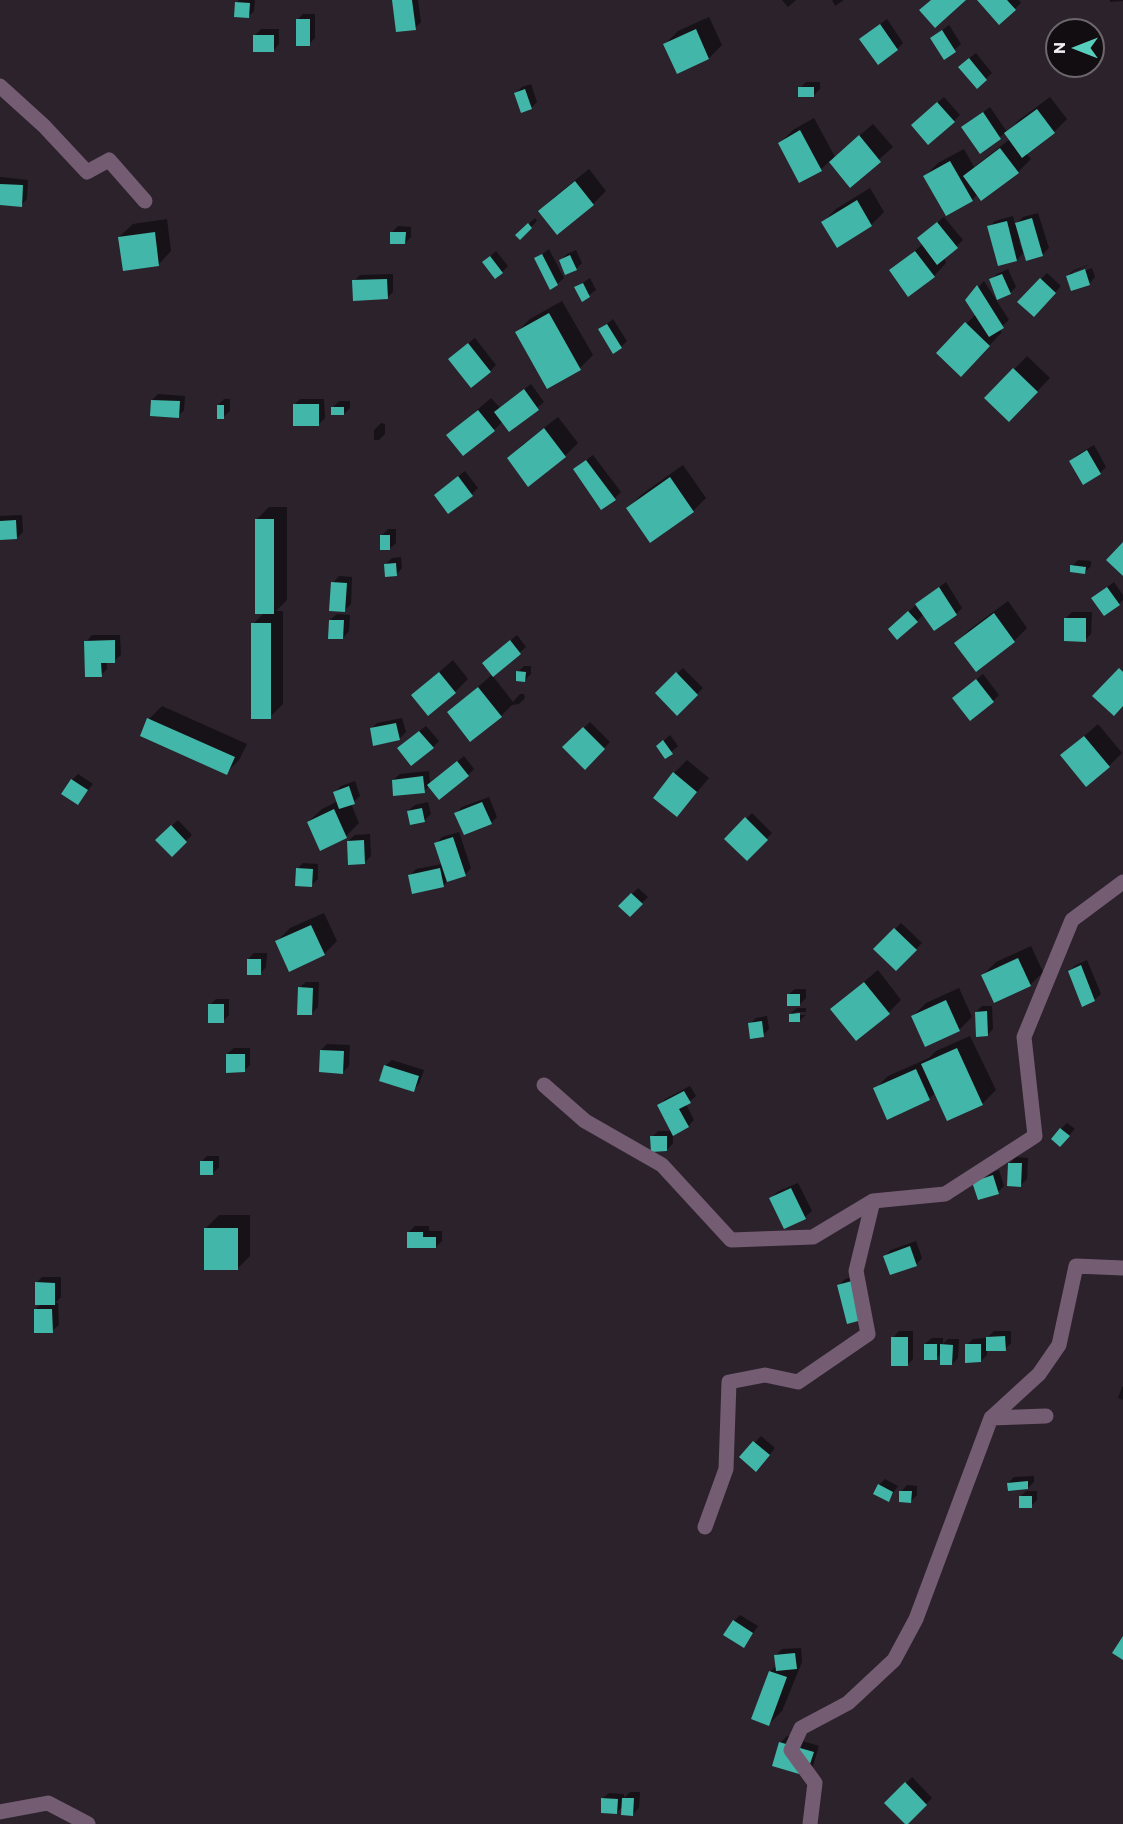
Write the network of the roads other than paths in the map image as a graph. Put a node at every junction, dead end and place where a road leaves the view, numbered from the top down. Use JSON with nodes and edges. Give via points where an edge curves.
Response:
{"nodes":[{"id":1,"x":0,"y":86,"type":"edge"},
{"id":2,"x":145,"y":201,"type":"dead end"},
{"id":3,"x":1123,"y":882,"type":"edge"},
{"id":4,"x":544,"y":1085,"type":"dead end"},
{"id":5,"x":873,"y":1201,"type":"junction"},
{"id":6,"x":1123,"y":1268,"type":"edge"},
{"id":7,"x":1046,"y":1416,"type":"dead end"},
{"id":8,"x":991,"y":1418,"type":"junction"},
{"id":9,"x":705,"y":1527,"type":"dead end"},
{"id":10,"x":0,"y":1812,"type":"edge"},
{"id":11,"x":88,"y":1824,"type":"edge"},
{"id":12,"x":810,"y":1824,"type":"edge"}],
"edges":[{"from":1,"to":2,"type":"street","via":[[87,172],[109,160]]},
{"from":3,"to":5,"type":"street","via":[[1072,920],[1024,1037],[1035,1136],[945,1194]]},
{"from":4,"to":5,"type":"street","via":[[585,1121],[662,1165],[731,1240],[813,1237]]},
{"from":5,"to":9,"type":"street","via":[[856,1271],[868,1334],[798,1382],[765,1375],[729,1382],[726,1469]]},
{"from":6,"to":8,"type":"street","via":[[1076,1266],[1059,1345],[1039,1374]]},
{"from":7,"to":8,"type":"street"},
{"from":8,"to":12,"type":"street","via":[[916,1619],[894,1660],[848,1702],[801,1728],[791,1750],[815,1783]]},
{"from":10,"to":11,"type":"street","via":[[48,1803]]}]}
